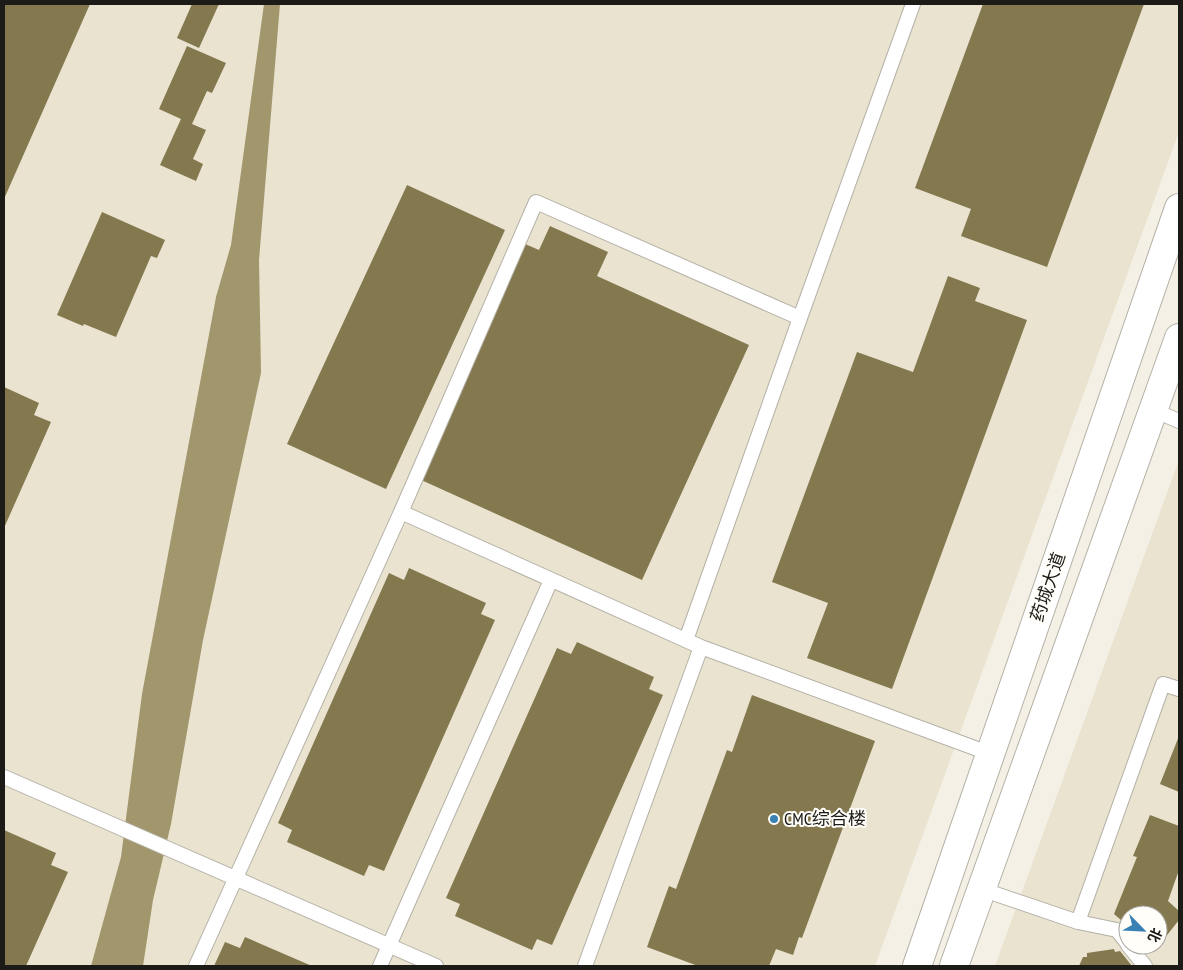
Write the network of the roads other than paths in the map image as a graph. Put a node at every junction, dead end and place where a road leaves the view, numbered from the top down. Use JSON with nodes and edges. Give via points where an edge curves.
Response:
{"nodes":[{"id":1,"x":913,"y":4,"type":"edge"},
{"id":2,"x":1179,"y":208,"type":"edge"},
{"id":3,"x":800,"y":318,"type":"junction"},
{"id":4,"x":1179,"y":338,"type":"edge"},
{"id":5,"x":1153,"y":410,"type":"junction"},
{"id":6,"x":1179,"y":421,"type":"edge"},
{"id":7,"x":401,"y":512,"type":"junction"},
{"id":8,"x":551,"y":580,"type":"junction"},
{"id":9,"x":686,"y":640,"type":"junction"},
{"id":10,"x":701,"y":647,"type":"junction"},
{"id":11,"x":1179,"y":689,"type":"edge"},
{"id":12,"x":991,"y":754,"type":"junction"},
{"id":13,"x":4,"y":777,"type":"edge"},
{"id":14,"x":236,"y":879,"type":"junction"},
{"id":15,"x":981,"y":889,"type":"junction"},
{"id":16,"x":1078,"y":922,"type":"junction"},
{"id":17,"x":1118,"y":931,"type":"edge"},
{"id":18,"x":389,"y":946,"type":"junction"},
{"id":19,"x":1136,"y":955,"type":"edge"},
{"id":20,"x":196,"y":966,"type":"edge"},
{"id":21,"x":380,"y":966,"type":"edge"},
{"id":22,"x":436,"y":966,"type":"edge"},
{"id":23,"x":585,"y":966,"type":"edge"},
{"id":24,"x":918,"y":966,"type":"edge"},
{"id":25,"x":954,"y":966,"type":"edge"},
{"id":26,"x":1145,"y":966,"type":"edge"}],
"edges":[{"from":1,"to":3,"type":"lane"},
{"from":2,"to":12,"type":"main road","name":"药城大道"},
{"from":3,"to":7,"type":"lane","via":[[536,202]]},
{"from":3,"to":9,"type":"lane"},
{"from":4,"to":5,"type":"main road"},
{"from":5,"to":6,"type":"lane"},
{"from":5,"to":15,"type":"main road"},
{"from":7,"to":8,"type":"lane"},
{"from":7,"to":14,"type":"lane"},
{"from":8,"to":9,"type":"lane"},
{"from":8,"to":18,"type":"lane"},
{"from":9,"to":10,"type":"lane"},
{"from":10,"to":12,"type":"lane"},
{"from":10,"to":23,"type":"lane"},
{"from":11,"to":16,"type":"lane","via":[[1163,684]]},
{"from":12,"to":24,"type":"main road","name":"药城大道"},
{"from":13,"to":14,"type":"lane"},
{"from":14,"to":18,"type":"lane"},
{"from":14,"to":20,"type":"lane"},
{"from":15,"to":16,"type":"lane"},
{"from":15,"to":25,"type":"main road"},
{"from":16,"to":17,"type":"lane"},
{"from":18,"to":21,"type":"lane"},
{"from":18,"to":22,"type":"lane"},
{"from":19,"to":26,"type":"lane"}]}
